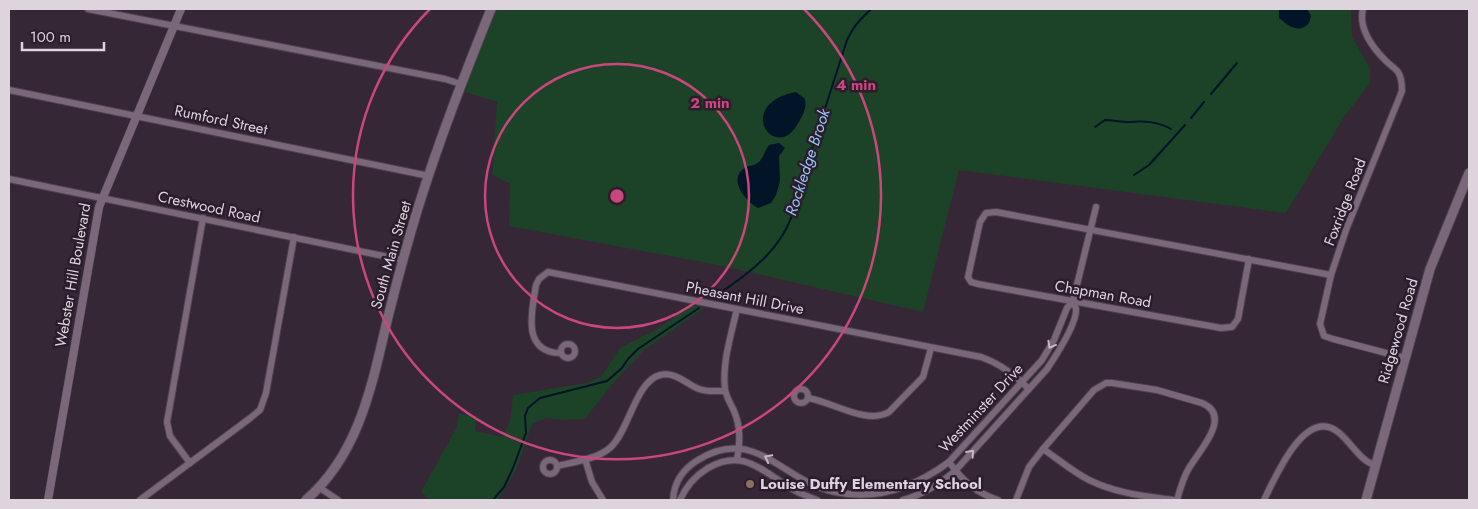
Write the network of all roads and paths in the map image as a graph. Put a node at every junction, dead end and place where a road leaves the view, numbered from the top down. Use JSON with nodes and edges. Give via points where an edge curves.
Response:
{"nodes":[{"id":1,"x":88,"y":9,"type":"edge"},
{"id":2,"x":181,"y":9,"type":"edge"},
{"id":3,"x":491,"y":9,"type":"edge"},
{"id":4,"x":1363,"y":9,"type":"edge"},
{"id":5,"x":174,"y":26,"type":"junction"},
{"id":6,"x":461,"y":84,"type":"junction"},
{"id":7,"x":9,"y":90,"type":"edge"},
{"id":8,"x":136,"y":116,"type":"junction"},
{"id":9,"x":1469,"y":173,"type":"edge"},
{"id":10,"x":429,"y":176,"type":"junction"},
{"id":11,"x":9,"y":179,"type":"edge"},
{"id":12,"x":102,"y":198,"type":"junction"},
{"id":13,"x":1096,"y":207,"type":"dead end"},
{"id":14,"x":203,"y":218,"type":"junction"},
{"id":15,"x":1089,"y":230,"type":"junction"},
{"id":16,"x":294,"y":237,"type":"junction"},
{"id":17,"x":1249,"y":259,"type":"junction"},
{"id":18,"x":403,"y":260,"type":"junction"},
{"id":19,"x":1331,"y":275,"type":"junction"},
{"id":20,"x":1073,"y":301,"type":"junction"},
{"id":21,"x":737,"y":309,"type":"junction"},
{"id":22,"x":931,"y":348,"type":"junction"},
{"id":23,"x":560,"y":353,"type":"dead end"},
{"id":24,"x":1405,"y":358,"type":"junction"},
{"id":25,"x":1022,"y":382,"type":"junction"},
{"id":26,"x":1029,"y":389,"type":"junction"},
{"id":27,"x":725,"y":391,"type":"junction"},
{"id":28,"x":808,"y":398,"type":"dead end"},
{"id":29,"x":740,"y":448,"type":"junction"},
{"id":30,"x":1044,"y":448,"type":"junction"},
{"id":31,"x":585,"y":459,"type":"junction"},
{"id":32,"x":737,"y":460,"type":"junction"},
{"id":33,"x":949,"y":462,"type":"junction"},
{"id":34,"x":190,"y":463,"type":"junction"},
{"id":35,"x":1375,"y":465,"type":"junction"},
{"id":36,"x":557,"y":466,"type":"dead end"},
{"id":37,"x":955,"y":471,"type":"junction"},
{"id":38,"x":320,"y":488,"type":"junction"},
{"id":39,"x":48,"y":500,"type":"edge"},
{"id":40,"x":140,"y":500,"type":"edge"},
{"id":41,"x":306,"y":500,"type":"edge"},
{"id":42,"x":338,"y":500,"type":"edge"},
{"id":43,"x":603,"y":500,"type":"edge"},
{"id":44,"x":673,"y":500,"type":"edge"},
{"id":45,"x":680,"y":500,"type":"edge"},
{"id":46,"x":818,"y":500,"type":"edge"},
{"id":47,"x":904,"y":500,"type":"edge"},
{"id":48,"x":998,"y":500,"type":"edge"},
{"id":49,"x":1016,"y":500,"type":"edge"},
{"id":50,"x":1175,"y":500,"type":"edge"},
{"id":51,"x":1264,"y":500,"type":"edge"},
{"id":52,"x":1366,"y":500,"type":"edge"}],
"edges":[{"from":1,"to":5,"type":"street"},
{"from":2,"to":5,"type":"street","name":"Webster Hill Boulevard"},
{"from":3,"to":6,"type":"main road","name":"South Main Street"},
{"from":4,"to":19,"type":"street","name":"Foxridge Road","via":[[1363,26],[1369,40],[1398,72],[1402,91]]},
{"from":5,"to":6,"type":"street"},
{"from":5,"to":8,"type":"street","name":"Webster Hill Boulevard"},
{"from":6,"to":10,"type":"main road","name":"South Main Street"},
{"from":7,"to":8,"type":"street","name":"Rumford Street"},
{"from":8,"to":10,"type":"street","name":"Rumford Street"},
{"from":8,"to":12,"type":"street","name":"Webster Hill Boulevard"},
{"from":9,"to":24,"type":"main road","name":"Ridgewood Road","via":[[1430,269]]},
{"from":10,"to":18,"type":"main road","name":"South Main Street"},
{"from":11,"to":12,"type":"street","name":"Crestwood Road"},
{"from":12,"to":14,"type":"street","name":"Crestwood Road"},
{"from":12,"to":39,"type":"street","name":"Webster Hill Boulevard"},
{"from":13,"to":15,"type":"street","name":"Westminster Drive"},
{"from":14,"to":16,"type":"street","name":"Crestwood Road"},
{"from":14,"to":34,"type":"street","via":[[167,422],[170,436]]},
{"from":15,"to":17,"type":"street"},
{"from":15,"to":20,"type":"street","name":"Westminster Drive"},
{"from":15,"to":20,"type":"street","name":"Chapman Road","via":[[996,212],[986,213],[980,222],[968,271],[971,282]]},
{"from":16,"to":18,"type":"street","name":"Crestwood Road"},
{"from":16,"to":34,"type":"street","via":[[264,402],[257,413]]},
{"from":17,"to":19,"type":"street"},
{"from":17,"to":20,"type":"street","name":"Chapman Road","via":[[1238,319],[1232,327],[1221,328]]},
{"from":18,"to":38,"type":"main road","name":"South Main Street","via":[[366,406],[347,451]]},
{"from":19,"to":24,"type":"street","name":"Foxridge Road","via":[[1320,324],[1324,336]]},
{"from":20,"to":25,"type":"street","name":"Westminster Drive","one_way":true,"via":[[1042,360]]},
{"from":20,"to":26,"type":"street","name":"Westminster Drive","via":[[1076,310],[1060,351]]},
{"from":21,"to":22,"type":"street","name":"Pheasant Hill Drive"},
{"from":21,"to":23,"type":"street","name":"Pheasant Hill Drive","via":[[548,272],[536,285],[531,329],[542,346]]},
{"from":21,"to":27,"type":"street","via":[[724,366]]},
{"from":22,"to":25,"type":"street","name":"Pheasant Hill Drive","via":[[995,362]]},
{"from":22,"to":28,"type":"street","via":[[923,377],[884,414],[863,415]]},
{"from":24,"to":35,"type":"main road","name":"Ridgewood Road"},
{"from":25,"to":26,"type":"street","name":"Pheasant Hill Drive"},
{"from":25,"to":33,"type":"street","name":"Westminster Drive"},
{"from":37,"to":26,"type":"street","name":"Westminster Drive","one_way":true},
{"from":27,"to":29,"type":"street","via":[[739,424]]},
{"from":27,"to":31,"type":"street","via":[[701,389],[669,374],[654,377],[644,388],[614,443],[604,452]]},
{"from":29,"to":32,"type":"street"},
{"from":33,"to":29,"type":"street","name":"Westminster Drive","one_way":true,"via":[[908,486],[875,495],[858,495],[815,486],[762,454]]},
{"from":29,"to":44,"type":"street","name":"Westminster Drive","via":[[716,452],[691,465],[678,480]]},
{"from":30,"to":49,"type":"street","via":[[1029,467]]},
{"from":30,"to":50,"type":"street","via":[[1087,479],[1106,488]]},
{"from":30,"to":50,"type":"street","via":[[1094,390],[1106,383],[1157,390],[1207,405],[1213,411],[1213,429],[1189,468]]},
{"from":31,"to":36,"type":"street"},
{"from":31,"to":43,"type":"street","via":[[592,482]]},
{"from":32,"to":45,"type":"street","via":[[701,473],[686,487]]},
{"from":32,"to":46,"type":"street","via":[[757,466],[793,490]]},
{"from":33,"to":37,"type":"street"},
{"from":34,"to":40,"type":"street"},
{"from":35,"to":51,"type":"street","via":[[1330,427],[1313,428],[1300,439],[1282,465]]},
{"from":35,"to":52,"type":"main road","name":"Ridgewood Road"},
{"from":37,"to":47,"type":"street","name":"Westminster Drive","via":[[938,485]]},
{"from":37,"to":48,"type":"street","via":[[981,494]]},
{"from":38,"to":41,"type":"main road","name":"South Main Street"},
{"from":38,"to":42,"type":"street"}]}
